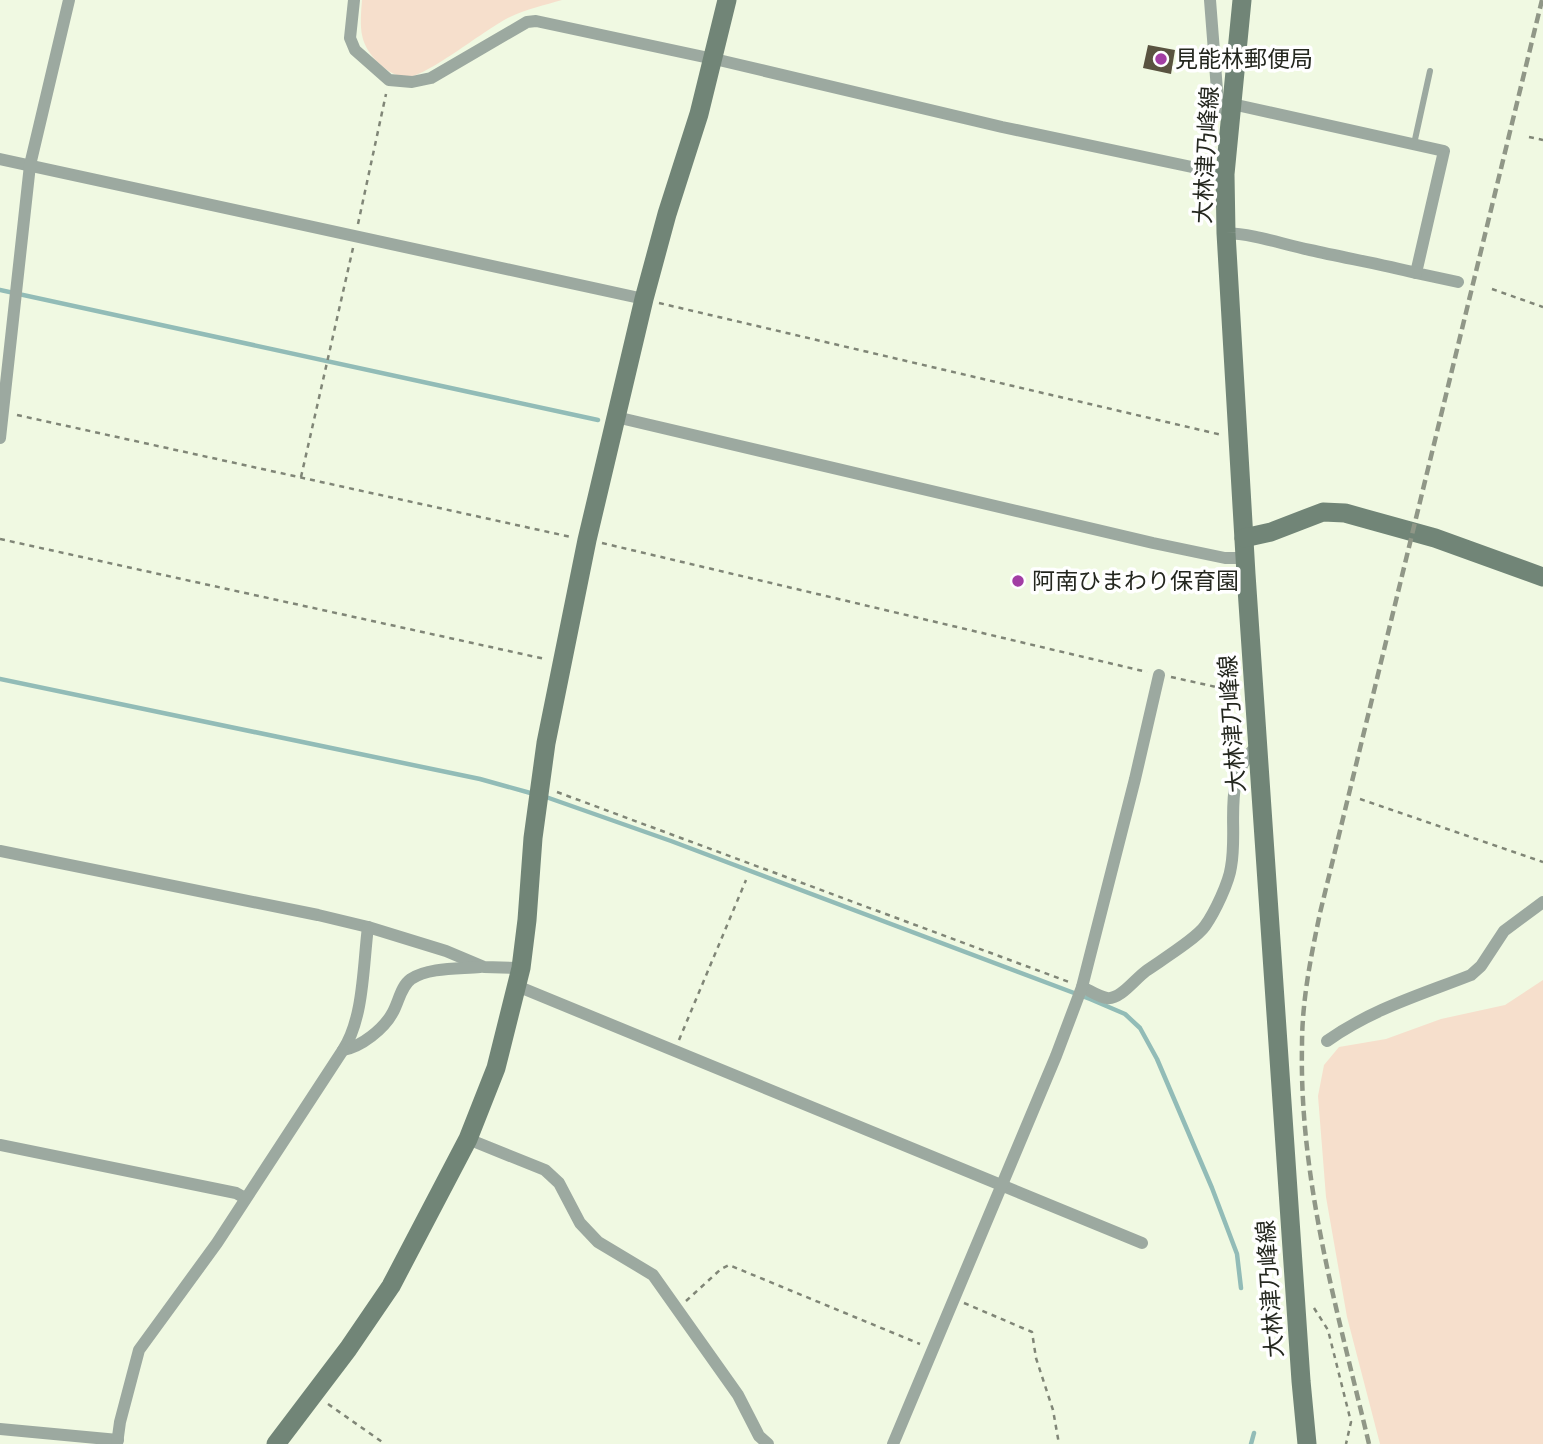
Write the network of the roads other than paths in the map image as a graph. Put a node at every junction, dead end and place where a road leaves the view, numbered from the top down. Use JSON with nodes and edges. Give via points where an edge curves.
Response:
{"nodes":[{"id":1,"x":69,"y":0,"type":"edge"},
{"id":2,"x":354,"y":0,"type":"edge"},
{"id":3,"x":727,"y":0,"type":"edge"},
{"id":4,"x":1210,"y":0,"type":"edge"},
{"id":5,"x":1242,"y":0,"type":"edge"},
{"id":6,"x":713,"y":59,"type":"junction"},
{"id":7,"x":1430,"y":71,"type":"dead end"},
{"id":8,"x":1231,"y":112,"type":"junction"},
{"id":9,"x":1414,"y":144,"type":"junction"},
{"id":10,"x":0,"y":159,"type":"edge"},
{"id":11,"x":30,"y":165,"type":"junction"},
{"id":12,"x":1225,"y":174,"type":"junction"},
{"id":13,"x":1226,"y":233,"type":"junction"},
{"id":14,"x":1416,"y":273,"type":"junction"},
{"id":15,"x":1458,"y":282,"type":"dead end"},
{"id":16,"x":644,"y":299,"type":"junction"},
{"id":17,"x":616,"y":417,"type":"junction"},
{"id":18,"x":0,"y":439,"type":"edge"},
{"id":19,"x":1245,"y":548,"type":"junction"},
{"id":20,"x":1543,"y":577,"type":"edge"},
{"id":21,"x":1158,"y":675,"type":"road end"},
{"id":22,"x":1258,"y":745,"type":"junction"},
{"id":23,"x":0,"y":851,"type":"edge"},
{"id":24,"x":1543,"y":902,"type":"edge"},
{"id":25,"x":368,"y":927,"type":"junction"},
{"id":26,"x":484,"y":967,"type":"junction"},
{"id":27,"x":519,"y":977,"type":"junction"},
{"id":28,"x":1080,"y":992,"type":"junction"},
{"id":29,"x":1327,"y":1041,"type":"dead end"},
{"id":30,"x":343,"y":1050,"type":"junction"},
{"id":31,"x":468,"y":1139,"type":"junction"},
{"id":32,"x":0,"y":1145,"type":"edge"},
{"id":33,"x":1000,"y":1185,"type":"junction"},
{"id":34,"x":244,"y":1198,"type":"junction"},
{"id":35,"x":1142,"y":1243,"type":"dead end"},
{"id":36,"x":0,"y":1429,"type":"edge"},
{"id":37,"x":117,"y":1442,"type":"edge"},
{"id":38,"x":276,"y":1444,"type":"edge"},
{"id":39,"x":768,"y":1444,"type":"edge"},
{"id":40,"x":893,"y":1444,"type":"edge"},
{"id":41,"x":1307,"y":1444,"type":"edge"}],
"edges":[{"from":1,"to":11,"type":"street"},
{"from":2,"to":6,"type":"street","via":[[350,38],[355,50],[388,80],[431,78],[536,21]]},
{"from":3,"to":6,"type":"street"},
{"from":4,"to":8,"type":"street","via":[[1218,103]]},
{"from":5,"to":8,"type":"street","name":"大林津乃峰線"},
{"from":6,"to":12,"type":"street"},
{"from":6,"to":16,"type":"street"},
{"from":7,"to":9,"type":"lane"},
{"from":8,"to":9,"type":"street"},
{"from":8,"to":12,"type":"street","name":"大林津乃峰線"},
{"from":9,"to":14,"type":"street","via":[[1444,151]]},
{"from":10,"to":11,"type":"street"},
{"from":11,"to":16,"type":"street"},
{"from":11,"to":18,"type":"street"},
{"from":12,"to":13,"type":"street","name":"大林津乃峰線"},
{"from":13,"to":14,"type":"street","via":[[1249,233]]},
{"from":13,"to":19,"type":"street","name":"大林津乃峰線"},
{"from":14,"to":15,"type":"street"},
{"from":16,"to":17,"type":"street"},
{"from":17,"to":19,"type":"street","via":[[1153,544],[1225,558]]},
{"from":17,"to":27,"type":"street","via":[[587,540],[540,786]]},
{"from":19,"to":20,"type":"street","via":[[1271,531],[1323,512],[1345,513],[1435,538]]},
{"from":19,"to":22,"type":"street","name":"大林津乃峰線"},
{"from":21,"to":28,"type":"street"},
{"from":22,"to":28,"type":"street","via":[[1245,756],[1236,780],[1232,864],[1205,927],[1118,996],[1108,999]]},
{"from":22,"to":41,"type":"street","name":"大林津乃峰線"},
{"from":23,"to":25,"type":"street"},
{"from":24,"to":29,"type":"street","via":[[1504,932],[1471,975],[1373,1013]]},
{"from":25,"to":26,"type":"street"},
{"from":25,"to":30,"type":"street","via":[[357,1018]]},
{"from":26,"to":27,"type":"street"},
{"from":26,"to":30,"type":"street","via":[[413,977],[385,1023],[356,1048]]},
{"from":27,"to":31,"type":"street","via":[[496,1068]]},
{"from":27,"to":33,"type":"street","via":[[675,1050]]},
{"from":28,"to":33,"type":"street"},
{"from":30,"to":34,"type":"street"},
{"from":31,"to":38,"type":"street","via":[[391,1286]]},
{"from":31,"to":39,"type":"street","via":[[545,1170],[559,1183],[580,1223],[598,1242],[653,1275]]},
{"from":32,"to":34,"type":"street"},
{"from":33,"to":35,"type":"street"},
{"from":33,"to":40,"type":"street"},
{"from":34,"to":37,"type":"street","via":[[139,1350]]},
{"from":36,"to":37,"type":"street"}]}
